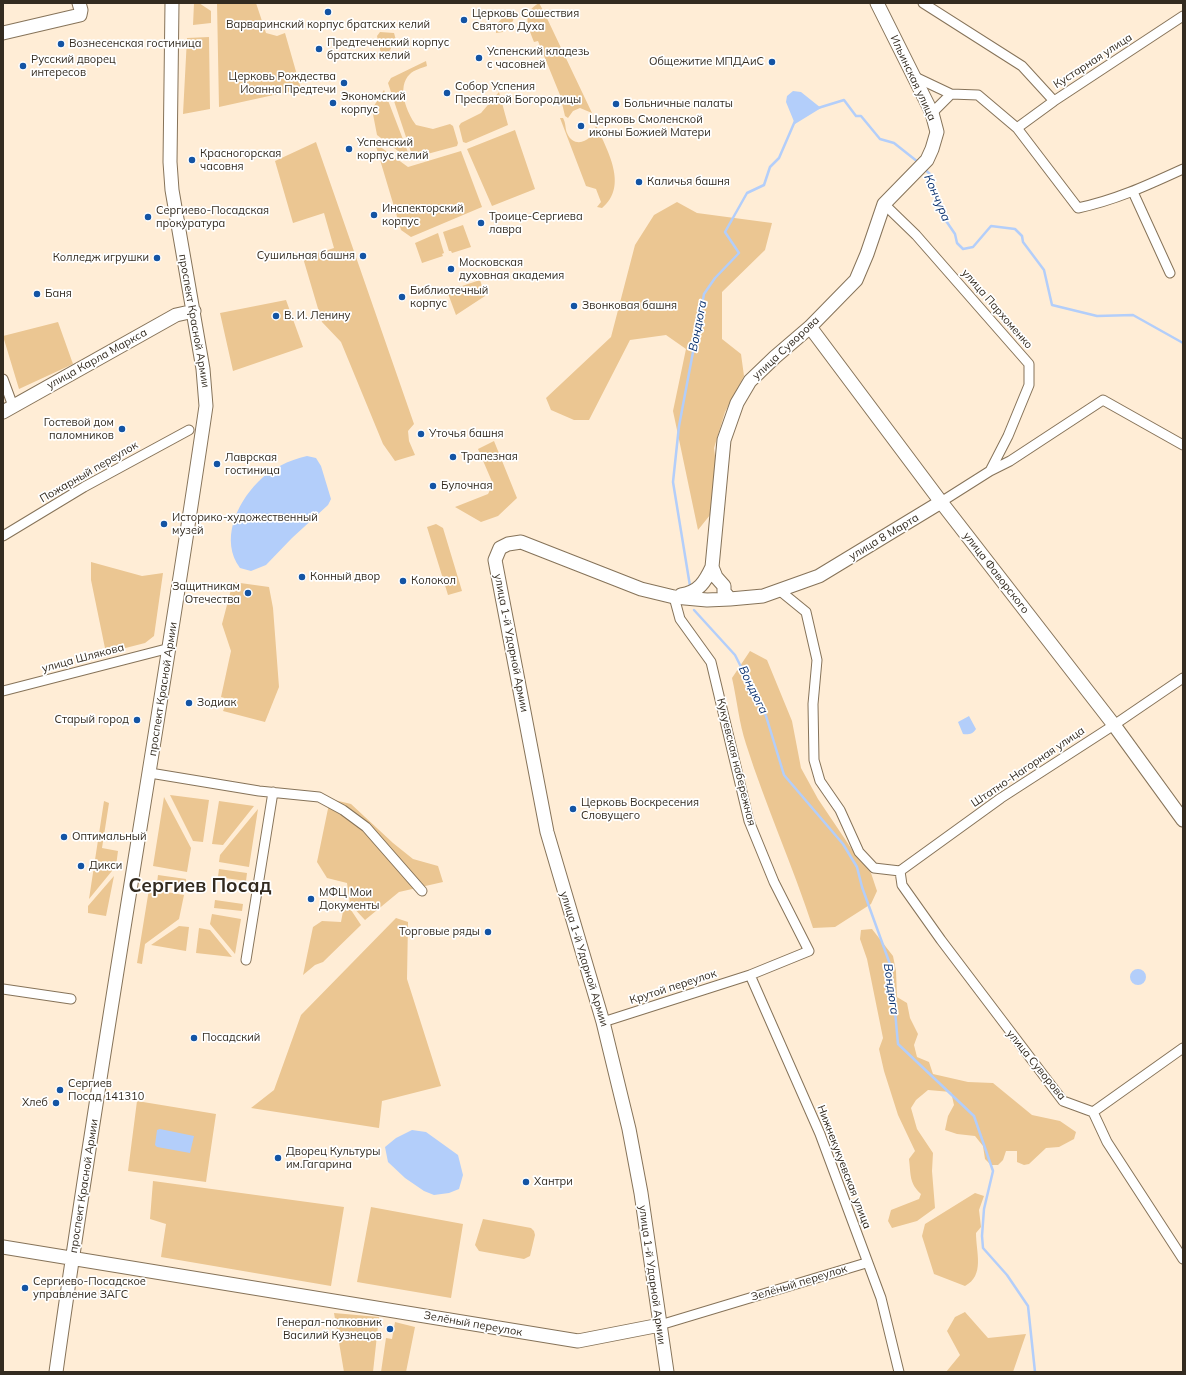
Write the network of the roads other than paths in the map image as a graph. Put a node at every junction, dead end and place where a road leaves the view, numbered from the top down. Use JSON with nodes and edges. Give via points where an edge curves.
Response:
{"nodes":[{"id":1,"x":172,"y":3,"type":"edge"},
{"id":2,"x":877,"y":3,"type":"edge"},
{"id":3,"x":923,"y":3,"type":"edge"},
{"id":4,"x":79,"y":9,"type":"edge"},
{"id":5,"x":1183,"y":16,"type":"edge"},
{"id":6,"x":3,"y":33,"type":"edge"},
{"id":7,"x":913,"y":76,"type":"junction"},
{"id":8,"x":951,"y":94,"type":"junction"},
{"id":9,"x":1054,"y":101,"type":"junction"},
{"id":10,"x":932,"y":114,"type":"junction"},
{"id":11,"x":1017,"y":128,"type":"junction"},
{"id":12,"x":1183,"y":169,"type":"edge"},
{"id":13,"x":914,"y":173,"type":"joint"},
{"id":14,"x":1133,"y":192,"type":"junction"},
{"id":15,"x":884,"y":204,"type":"junction"},
{"id":16,"x":1170,"y":273,"type":"dead end"},
{"id":17,"x":194,"y":311,"type":"junction"},
{"id":18,"x":810,"y":327,"type":"junction"},
{"id":19,"x":3,"y":379,"type":"edge"},
{"id":20,"x":8,"y":409,"type":"edge"},
{"id":21,"x":189,"y":430,"type":"dead end"},
{"id":22,"x":1183,"y":445,"type":"edge"},
{"id":23,"x":990,"y":471,"type":"junction"},
{"id":24,"x":941,"y":502,"type":"junction"},
{"id":25,"x":3,"y":536,"type":"edge"},
{"id":26,"x":500,"y":548,"type":"joint"},
{"id":27,"x":712,"y":567,"type":"junction"},
{"id":28,"x":779,"y":590,"type":"junction"},
{"id":29,"x":674,"y":596,"type":"junction"},
{"id":30,"x":730,"y":599,"type":"junction"},
{"id":31,"x":170,"y":648,"type":"junction"},
{"id":32,"x":1183,"y":678,"type":"edge"},
{"id":33,"x":3,"y":691,"type":"edge"},
{"id":34,"x":1114,"y":725,"type":"junction"},
{"id":35,"x":150,"y":774,"type":"junction"},
{"id":36,"x":273,"y":792,"type":"junction"},
{"id":37,"x":1183,"y":820,"type":"edge"},
{"id":38,"x":900,"y":871,"type":"junction"},
{"id":39,"x":422,"y":891,"type":"dead end"},
{"id":40,"x":809,"y":951,"type":"joint"},
{"id":41,"x":246,"y":960,"type":"dead end"},
{"id":42,"x":750,"y":975,"type":"junction"},
{"id":43,"x":3,"y":989,"type":"edge"},
{"id":44,"x":71,"y":999,"type":"dead end"},
{"id":45,"x":603,"y":1022,"type":"junction"},
{"id":46,"x":1183,"y":1048,"type":"edge"},
{"id":47,"x":1093,"y":1112,"type":"junction"},
{"id":48,"x":3,"y":1246,"type":"edge"},
{"id":49,"x":72,"y":1258,"type":"junction"},
{"id":50,"x":1183,"y":1259,"type":"edge"},
{"id":51,"x":866,"y":1263,"type":"junction"},
{"id":52,"x":660,"y":1325,"type":"junction"},
{"id":53,"x":56,"y":1372,"type":"edge"},
{"id":54,"x":666,"y":1372,"type":"edge"},
{"id":55,"x":899,"y":1372,"type":"edge"}],
"edges":[{"from":1,"to":17,"type":"main road","name":"проспект Красной Армии","via":[[170,162],[177,223]]},
{"from":2,"to":7,"type":"main road","name":"Ильинская улица"},
{"from":3,"to":9,"type":"street","via":[[1022,66]]},
{"from":4,"to":6,"type":"main road"},
{"from":5,"to":9,"type":"street","name":"Кустарная улица"},
{"from":7,"to":8,"type":"street"},
{"from":7,"to":10,"type":"main road","name":"Ильинская улица"},
{"from":8,"to":10,"type":"street"},
{"from":8,"to":11,"type":"street","via":[[978,95]]},
{"from":9,"to":11,"type":"street","name":"Кустарная улица"},
{"from":10,"to":13,"type":"main road","name":"Ильинская улица","via":[[937,132],[936,141],[927,160]]},
{"from":11,"to":14,"type":"street","via":[[1078,208],[1107,202]]},
{"from":12,"to":14,"type":"street"},
{"from":13,"to":15,"type":"main road","name":"улица Суворова"},
{"from":14,"to":16,"type":"street"},
{"from":15,"to":18,"type":"main road","name":"улица Суворова","via":[[856,280]]},
{"from":15,"to":23,"type":"street","name":"улица Пархоменко","via":[[916,235],[1029,364],[1029,385]]},
{"from":17,"to":20,"type":"main road","name":"улица Карла Маркса","via":[[176,315]]},
{"from":17,"to":31,"type":"main road","name":"проспект Красной Армии","via":[[206,406]]},
{"from":18,"to":24,"type":"main road","name":"улица Фаворского"},
{"from":18,"to":27,"type":"main road","name":"улица Суворова","via":[[750,382],[728,424],[724,440]]},
{"from":19,"to":20,"type":"street"},
{"from":21,"to":25,"type":"street","name":"Пожарный переулок","via":[[84,487]]},
{"from":22,"to":23,"type":"street","name":"улица 8 Марта","via":[[1103,400],[1010,461]]},
{"from":23,"to":24,"type":"street","name":"улица 8 Марта"},
{"from":24,"to":28,"type":"main road","name":"улица 8 Марта","via":[[819,576]]},
{"from":24,"to":34,"type":"main road","name":"улица Фаворского"},
{"from":26,"to":29,"type":"main road","name":"улица 8 Марта","via":[[521,542],[641,589]]},
{"from":26,"to":45,"type":"main road","name":"улица 1-й Ударной Армии","via":[[495,560],[496,572],[547,832]]},
{"from":27,"to":29,"type":"main road","name":"улица Суворова","via":[[707,580],[698,589]]},
{"from":27,"to":30,"type":"main road"},
{"from":28,"to":30,"type":"main road","name":"улица 8 Марта","via":[[763,596]]},
{"from":28,"to":38,"type":"street","via":[[806,612],[817,660],[813,704],[814,760],[820,781],[840,810],[859,852],[874,868]]},
{"from":29,"to":30,"type":"main road","name":"улица 8 Марта","via":[[706,600]]},
{"from":29,"to":40,"type":"street","name":"Кукуевская набережная","via":[[680,619],[711,662],[749,821],[774,882]]},
{"from":31,"to":33,"type":"street","name":"улица Шлякова"},
{"from":31,"to":35,"type":"main road","name":"проспект Красной Армии"},
{"from":32,"to":34,"type":"street","name":"Штатно-Нагорная улица"},
{"from":34,"to":37,"type":"main road","name":"улица Фаворского"},
{"from":34,"to":38,"type":"street","name":"Штатно-Нагорная улица","via":[[1001,798]]},
{"from":35,"to":36,"type":"street"},
{"from":35,"to":49,"type":"main road","name":"проспект Красной Армии"},
{"from":36,"to":39,"type":"street","via":[[319,797],[343,810],[366,827]]},
{"from":36,"to":41,"type":"street"},
{"from":38,"to":47,"type":"street","name":"улица Суворова","via":[[902,885],[1063,1101]]},
{"from":40,"to":42,"type":"street","name":"Крутой переулок"},
{"from":42,"to":45,"type":"street","name":"Крутой переулок"},
{"from":42,"to":51,"type":"street","name":"Нижнекукуевская улица","via":[[820,1134]]},
{"from":43,"to":44,"type":"street"},
{"from":45,"to":52,"type":"main road","name":"улица 1-й Ударной Армии","via":[[631,1143]]},
{"from":46,"to":47,"type":"street"},
{"from":47,"to":50,"type":"street","via":[[1107,1142]]},
{"from":48,"to":49,"type":"main road","name":"Зелёный переулок"},
{"from":49,"to":52,"type":"main road","name":"Зелёный переулок","via":[[578,1342]]},
{"from":49,"to":53,"type":"main road","name":"проспект Красной Армии"},
{"from":51,"to":52,"type":"street","name":"Зелёный переулок"},
{"from":51,"to":55,"type":"street","name":"Нижнекукуевская улица","via":[[881,1298]]},
{"from":52,"to":54,"type":"main road","name":"улица 1-й Ударной Армии"}]}
